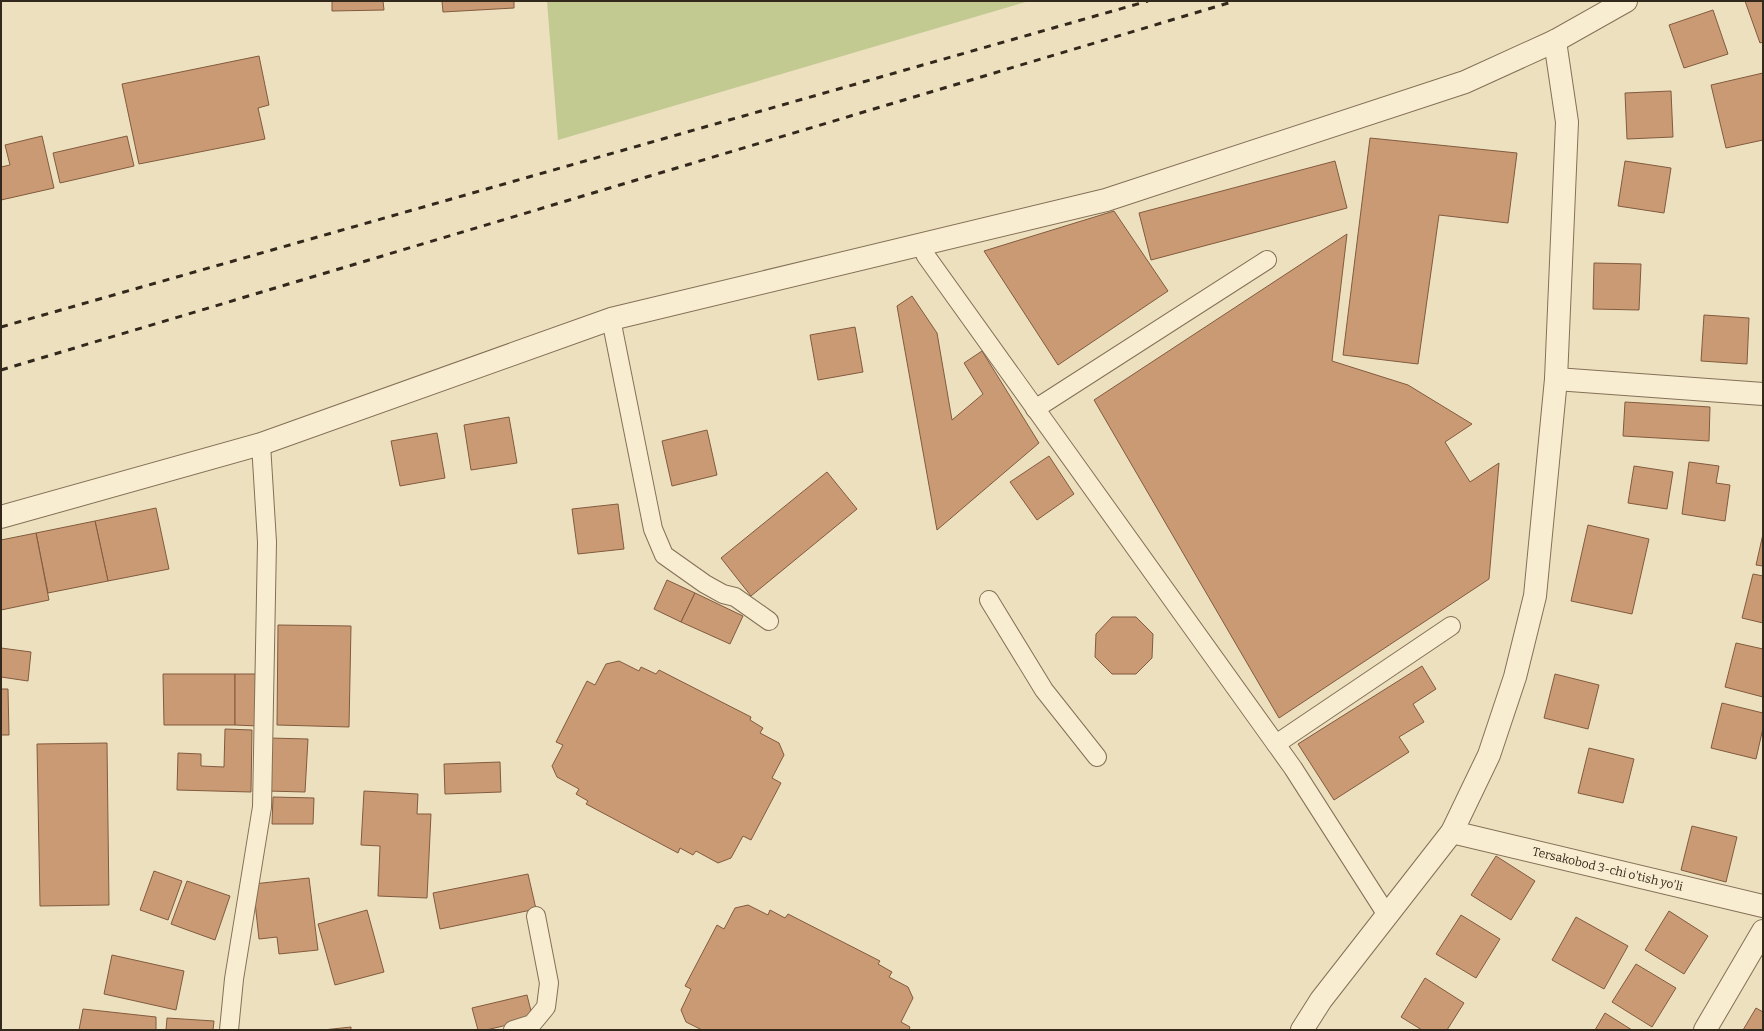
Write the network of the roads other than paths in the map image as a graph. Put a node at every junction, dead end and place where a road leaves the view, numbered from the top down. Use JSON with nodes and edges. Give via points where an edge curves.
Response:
{"nodes":[{"id":1,"x":1626,"y":1,"type":"edge"},
{"id":2,"x":1555,"y":41,"type":"junction"},
{"id":3,"x":921,"y":245,"type":"junction"},
{"id":4,"x":1267,"y":260,"type":"dead end"},
{"id":5,"x":611,"y":319,"type":"junction"},
{"id":6,"x":1556,"y":379,"type":"junction"},
{"id":7,"x":1763,"y":394,"type":"edge"},
{"id":8,"x":1035,"y":409,"type":"junction"},
{"id":9,"x":261,"y":444,"type":"junction"},
{"id":10,"x":1,"y":517,"type":"edge"},
{"id":11,"x":989,"y":600,"type":"dead end"},
{"id":12,"x":769,"y":621,"type":"dead end"},
{"id":13,"x":1451,"y":626,"type":"dead end"},
{"id":14,"x":1276,"y":744,"type":"junction"},
{"id":15,"x":1097,"y":757,"type":"dead end"},
{"id":16,"x":1452,"y":832,"type":"junction"},
{"id":17,"x":1763,"y":906,"type":"edge"},
{"id":18,"x":1387,"y":915,"type":"junction"},
{"id":19,"x":536,"y":916,"type":"dead end"},
{"id":20,"x":1763,"y":931,"type":"edge"},
{"id":21,"x":229,"y":1030,"type":"edge"},
{"id":22,"x":512,"y":1030,"type":"edge"},
{"id":23,"x":1302,"y":1030,"type":"edge"},
{"id":24,"x":1705,"y":1030,"type":"edge"}],
"edges":[{"from":1,"to":2,"type":"street"},
{"from":2,"to":3,"type":"street","via":[[1464,82],[1106,200]]},
{"from":2,"to":6,"type":"street","via":[[1568,122]]},
{"from":3,"to":5,"type":"street"},
{"from":3,"to":8,"type":"lane","via":[[926,256]]},
{"from":4,"to":8,"type":"lane"},
{"from":5,"to":9,"type":"street"},
{"from":5,"to":12,"type":"lane","via":[[654,529],[664,555],[705,584],[722,594],[735,597]]},
{"from":6,"to":7,"type":"street"},
{"from":6,"to":16,"type":"street","via":[[1535,596],[1515,677],[1489,755]]},
{"from":8,"to":14,"type":"lane"},
{"from":9,"to":10,"type":"street"},
{"from":9,"to":21,"type":"lane","via":[[266,542],[262,807],[234,979]]},
{"from":11,"to":15,"type":"lane","via":[[1044,690]]},
{"from":13,"to":14,"type":"lane"},
{"from":14,"to":18,"type":"lane"},
{"from":16,"to":17,"type":"street","name":"Tersakobod 3-chi o'tish yo'li"},
{"from":16,"to":18,"type":"street"},
{"from":18,"to":23,"type":"street"},
{"from":19,"to":22,"type":"lane","via":[[549,983],[546,1007],[532,1024]]},
{"from":20,"to":24,"type":"street"}]}
